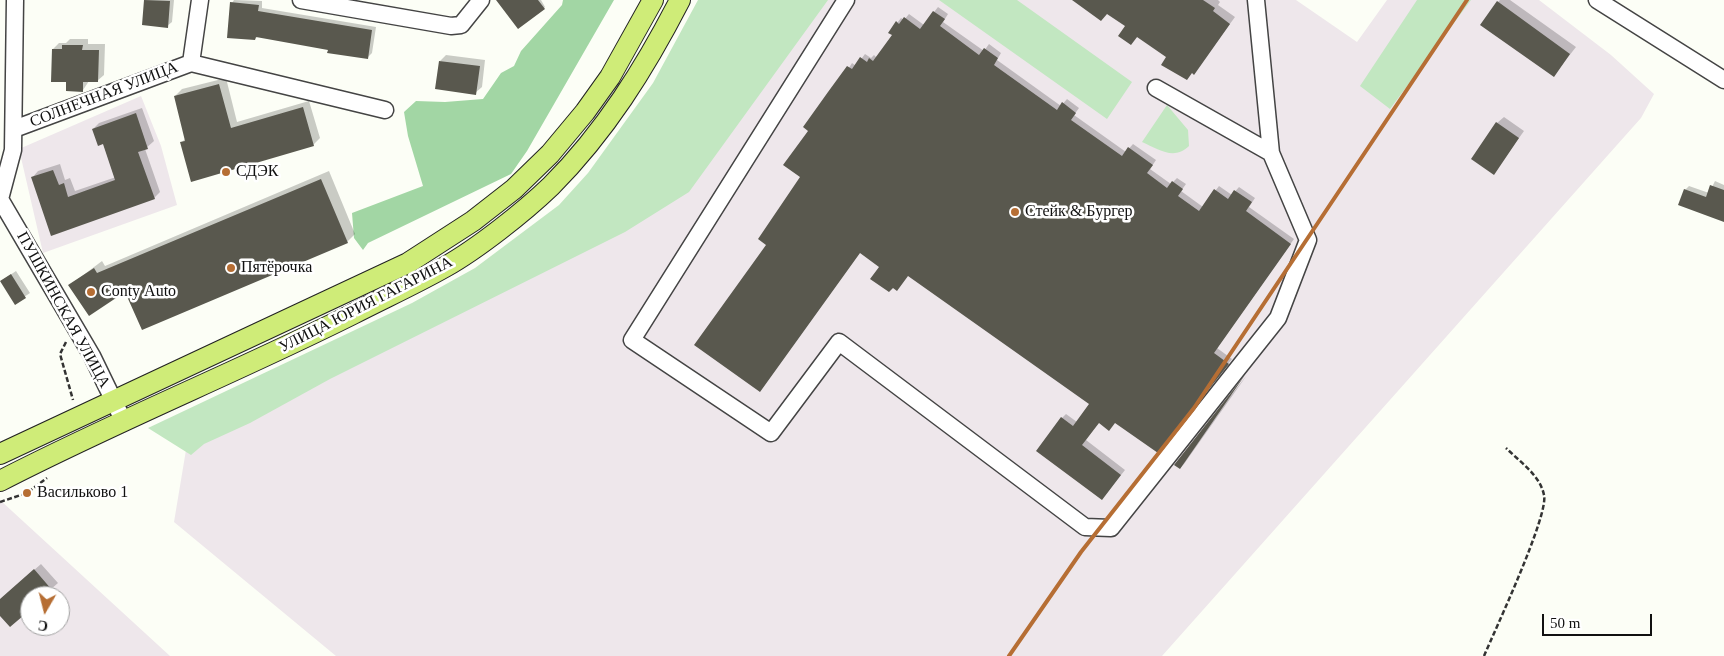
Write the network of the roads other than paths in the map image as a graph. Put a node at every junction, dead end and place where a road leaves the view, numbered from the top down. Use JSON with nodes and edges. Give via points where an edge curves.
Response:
{"nodes":[{"id":1,"x":15,"y":0,"type":"edge"},
{"id":2,"x":200,"y":0,"type":"edge"},
{"id":3,"x":301,"y":0,"type":"edge"},
{"id":4,"x":481,"y":0,"type":"edge"},
{"id":5,"x":653,"y":0,"type":"edge"},
{"id":6,"x":680,"y":0,"type":"edge"},
{"id":7,"x":846,"y":0,"type":"edge"},
{"id":8,"x":1256,"y":0,"type":"edge"},
{"id":9,"x":1597,"y":0,"type":"edge"},
{"id":10,"x":191,"y":63,"type":"junction"},
{"id":11,"x":1724,"y":80,"type":"edge"},
{"id":12,"x":1156,"y":88,"type":"dead end"},
{"id":13,"x":385,"y":110,"type":"dead end"},
{"id":14,"x":14,"y":129,"type":"junction"},
{"id":15,"x":1271,"y":153,"type":"junction"},
{"id":16,"x":0,"y":199,"type":"edge"},
{"id":17,"x":112,"y":400,"type":"junction"},
{"id":18,"x":124,"y":422,"type":"junction"},
{"id":19,"x":0,"y":454,"type":"edge"},
{"id":20,"x":0,"y":480,"type":"edge"}],
"edges":[{"from":1,"to":14,"type":"street"},
{"from":2,"to":10,"type":"street","name":"СОЛНЕЧНАЯ УЛИЦА"},
{"from":3,"to":4,"type":"street","via":[[461,26]]},
{"from":5,"to":17,"type":"main road","name":"УЛИЦА ЮРИЯ ГАГАРИНА","via":[[610,77],[585,112],[550,154],[474,221],[408,263]]},
{"from":6,"to":18,"type":"main road","name":"УЛИЦА ЮРИЯ ГАГАРИНА","via":[[649,59],[606,123],[549,188],[494,232],[447,266],[274,353]]},
{"from":7,"to":15,"type":"street","via":[[632,340],[771,433],[839,342],[1085,527],[1111,528],[1278,318],[1308,240]]},
{"from":8,"to":15,"type":"street"},
{"from":9,"to":11,"type":"street"},
{"from":10,"to":13,"type":"street"},
{"from":10,"to":14,"type":"street","name":"СОЛНЕЧНАЯ УЛИЦА"},
{"from":12,"to":15,"type":"street"},
{"from":14,"to":16,"type":"street","via":[[9,171]]},
{"from":16,"to":17,"type":"street","name":"ПУШКИНСКАЯ УЛИЦА","via":[[92,356]]},
{"from":17,"to":18,"type":"street","name":"ПУШКИНСКАЯ УЛИЦА"},
{"from":17,"to":19,"type":"main road","name":"УЛИЦА ЮРИЯ ГАГАРИНА"},
{"from":18,"to":20,"type":"main road","name":"УЛИЦА ЮРИЯ ГАГАРИНА"}]}
